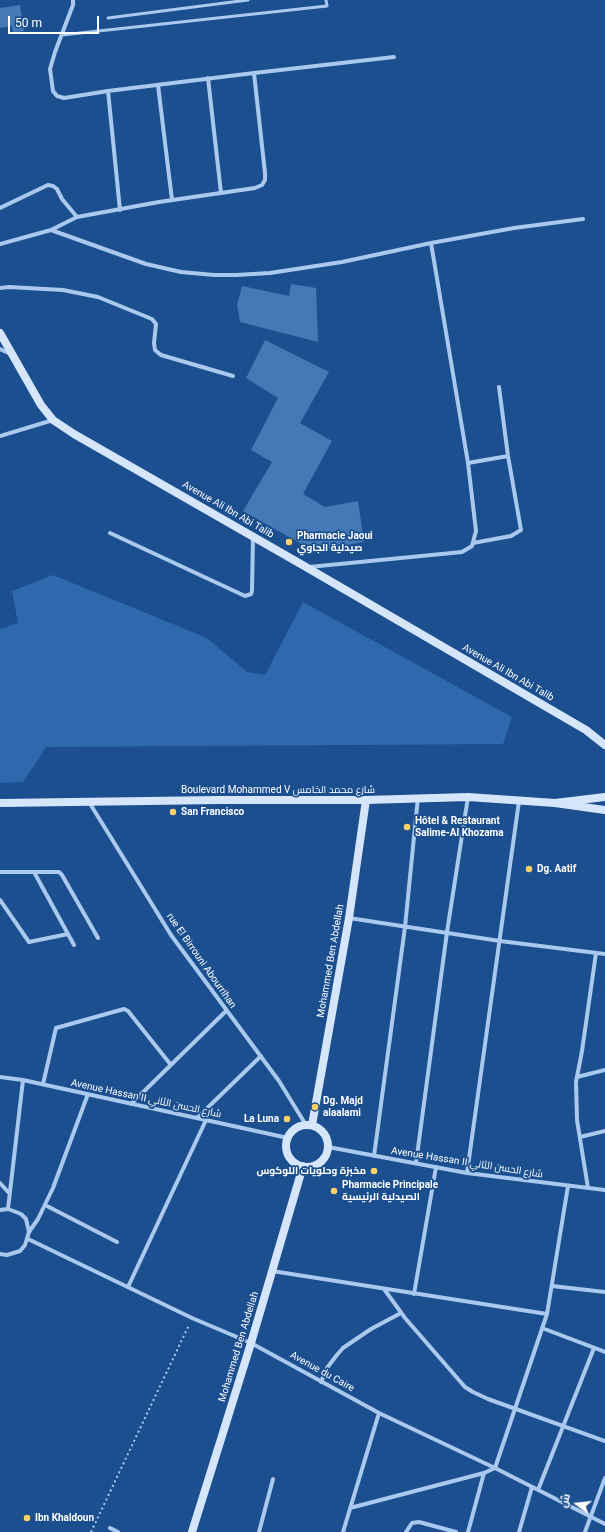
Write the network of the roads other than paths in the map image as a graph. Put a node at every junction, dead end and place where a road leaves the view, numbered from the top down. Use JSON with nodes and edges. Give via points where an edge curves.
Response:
{"nodes":[{"id":1,"x":73,"y":0,"type":"edge"},
{"id":2,"x":248,"y":0,"type":"edge"},
{"id":3,"x":326,"y":0,"type":"edge"},
{"id":4,"x":108,"y":18,"type":"dead end"},
{"id":5,"x":62,"y":35,"type":"junction"},
{"id":6,"x":394,"y":57,"type":"dead end"},
{"id":7,"x":254,"y":73,"type":"junction"},
{"id":8,"x":208,"y":78,"type":"junction"},
{"id":9,"x":158,"y":85,"type":"junction"},
{"id":10,"x":108,"y":91,"type":"junction"},
{"id":11,"x":221,"y":193,"type":"junction"},
{"id":12,"x":172,"y":200,"type":"junction"},
{"id":13,"x":0,"y":208,"type":"edge"},
{"id":14,"x":120,"y":210,"type":"junction"},
{"id":15,"x":77,"y":218,"type":"junction"},
{"id":16,"x":583,"y":219,"type":"dead end"},
{"id":17,"x":50,"y":230,"type":"junction"},
{"id":18,"x":431,"y":243,"type":"junction"},
{"id":19,"x":0,"y":244,"type":"edge"},
{"id":20,"x":0,"y":288,"type":"edge"},
{"id":21,"x":0,"y":332,"type":"edge"},
{"id":22,"x":0,"y":349,"type":"edge"},
{"id":23,"x":13,"y":356,"type":"junction"},
{"id":24,"x":233,"y":376,"type":"dead end"},
{"id":25,"x":499,"y":387,"type":"dead end"},
{"id":26,"x":53,"y":420,"type":"junction"},
{"id":27,"x":0,"y":436,"type":"edge"},
{"id":28,"x":508,"y":456,"type":"junction"},
{"id":29,"x":468,"y":464,"type":"junction"},
{"id":30,"x":110,"y":533,"type":"dead end"},
{"id":31,"x":253,"y":536,"type":"junction"},
{"id":32,"x":473,"y":543,"type":"junction"},
{"id":33,"x":306,"y":567,"type":"junction"},
{"id":34,"x":586,"y":730,"type":"junction"},
{"id":35,"x":605,"y":738,"type":"edge"},
{"id":36,"x":605,"y":745,"type":"edge"},
{"id":37,"x":418,"y":797,"type":"junction"},
{"id":38,"x":468,"y":797,"type":"junction"},
{"id":39,"x":605,"y":797,"type":"edge"},
{"id":40,"x":366,"y":800,"type":"junction"},
{"id":41,"x":519,"y":800,"type":"junction"},
{"id":42,"x":89,"y":802,"type":"junction"},
{"id":43,"x":0,"y":803,"type":"edge"},
{"id":44,"x":555,"y":803,"type":"junction"},
{"id":45,"x":605,"y":810,"type":"edge"},
{"id":46,"x":0,"y":872,"type":"edge"},
{"id":47,"x":34,"y":872,"type":"junction"},
{"id":48,"x":0,"y":900,"type":"edge"},
{"id":49,"x":349,"y":918,"type":"junction"},
{"id":50,"x":405,"y":926,"type":"junction"},
{"id":51,"x":447,"y":932,"type":"junction"},
{"id":52,"x":68,"y":934,"type":"junction"},
{"id":53,"x":98,"y":938,"type":"dead end"},
{"id":54,"x":500,"y":941,"type":"junction"},
{"id":55,"x":74,"y":945,"type":"dead end"},
{"id":56,"x":596,"y":953,"type":"junction"},
{"id":57,"x":605,"y":954,"type":"edge"},
{"id":58,"x":226,"y":1011,"type":"junction"},
{"id":59,"x":261,"y":1056,"type":"junction"},
{"id":60,"x":171,"y":1065,"type":"junction"},
{"id":61,"x":605,"y":1070,"type":"edge"},
{"id":62,"x":0,"y":1076,"type":"edge"},
{"id":63,"x":576,"y":1078,"type":"junction"},
{"id":64,"x":23,"y":1080,"type":"junction"},
{"id":65,"x":43,"y":1084,"type":"junction"},
{"id":66,"x":88,"y":1094,"type":"junction"},
{"id":67,"x":131,"y":1104,"type":"junction"},
{"id":68,"x":197,"y":1118,"type":"junction"},
{"id":69,"x":206,"y":1120,"type":"junction"},
{"id":70,"x":309,"y":1125,"type":"junction"},
{"id":71,"x":605,"y":1131,"type":"edge"},
{"id":72,"x":580,"y":1137,"type":"junction"},
{"id":73,"x":288,"y":1138,"type":"junction"},
{"id":74,"x":328,"y":1147,"type":"junction"},
{"id":75,"x":374,"y":1156,"type":"junction"},
{"id":76,"x":416,"y":1163,"type":"junction"},
{"id":77,"x":303,"y":1166,"type":"junction"},
{"id":78,"x":436,"y":1167,"type":"junction"},
{"id":79,"x":467,"y":1173,"type":"junction"},
{"id":80,"x":0,"y":1183,"type":"edge"},
{"id":81,"x":568,"y":1186,"type":"junction"},
{"id":82,"x":588,"y":1188,"type":"junction"},
{"id":83,"x":605,"y":1190,"type":"edge"},
{"id":84,"x":10,"y":1193,"type":"junction"},
{"id":85,"x":45,"y":1205,"type":"junction"},
{"id":86,"x":8,"y":1209,"type":"junction"},
{"id":87,"x":0,"y":1210,"type":"edge"},
{"id":88,"x":30,"y":1232,"type":"junction"},
{"id":89,"x":28,"y":1239,"type":"junction"},
{"id":90,"x":117,"y":1242,"type":"dead end"},
{"id":91,"x":0,"y":1254,"type":"edge"},
{"id":92,"x":272,"y":1271,"type":"junction"},
{"id":93,"x":552,"y":1286,"type":"junction"},
{"id":94,"x":128,"y":1287,"type":"junction"},
{"id":95,"x":384,"y":1289,"type":"junction"},
{"id":96,"x":605,"y":1292,"type":"edge"},
{"id":97,"x":414,"y":1294,"type":"junction"},
{"id":98,"x":401,"y":1313,"type":"junction"},
{"id":99,"x":547,"y":1314,"type":"junction"},
{"id":100,"x":542,"y":1328,"type":"junction"},
{"id":101,"x":251,"y":1343,"type":"junction"},
{"id":102,"x":594,"y":1348,"type":"junction"},
{"id":103,"x":605,"y":1352,"type":"edge"},
{"id":104,"x":322,"y":1382,"type":"junction"},
{"id":105,"x":516,"y":1409,"type":"junction"},
{"id":106,"x":379,"y":1413,"type":"junction"},
{"id":107,"x":563,"y":1426,"type":"junction"},
{"id":108,"x":605,"y":1442,"type":"edge"},
{"id":109,"x":495,"y":1468,"type":"junction"},
{"id":110,"x":484,"y":1474,"type":"junction"},
{"id":111,"x":605,"y":1478,"type":"edge"},
{"id":112,"x":273,"y":1479,"type":"dead end"},
{"id":113,"x":532,"y":1487,"type":"junction"},
{"id":114,"x":538,"y":1490,"type":"junction"},
{"id":115,"x":350,"y":1508,"type":"junction"},
{"id":116,"x":590,"y":1517,"type":"junction"},
{"id":117,"x":605,"y":1524,"type":"edge"},
{"id":118,"x":110,"y":1528,"type":"dead end"},
{"id":119,"x":118,"y":1532,"type":"edge"},
{"id":120,"x":192,"y":1532,"type":"edge"},
{"id":121,"x":259,"y":1532,"type":"edge"},
{"id":122,"x":343,"y":1532,"type":"edge"},
{"id":123,"x":406,"y":1532,"type":"edge"},
{"id":124,"x":456,"y":1532,"type":"edge"},
{"id":125,"x":468,"y":1532,"type":"edge"},
{"id":126,"x":519,"y":1532,"type":"edge"},
{"id":127,"x":584,"y":1532,"type":"edge"}],
"edges":[{"from":1,"to":5,"type":"street"},
{"from":2,"to":4,"type":"lane"},
{"from":3,"to":5,"type":"lane","via":[[327,6]]},
{"from":5,"to":10,"type":"street","via":[[50,69],[53,91],[57,96],[64,98]]},
{"from":6,"to":7,"type":"street"},
{"from":7,"to":8,"type":"street"},
{"from":7,"to":11,"type":"street","via":[[265,180],[262,185],[255,188]]},
{"from":8,"to":9,"type":"street"},
{"from":8,"to":11,"type":"street"},
{"from":9,"to":10,"type":"street"},
{"from":9,"to":12,"type":"street"},
{"from":10,"to":14,"type":"street"},
{"from":11,"to":12,"type":"street"},
{"from":12,"to":14,"type":"street"},
{"from":13,"to":15,"type":"street","via":[[48,185],[57,188]]},
{"from":14,"to":15,"type":"street"},
{"from":15,"to":17,"type":"street"},
{"from":16,"to":18,"type":"street"},
{"from":17,"to":18,"type":"street","via":[[146,264],[181,272],[214,275],[270,274]]},
{"from":17,"to":19,"type":"street"},
{"from":18,"to":29,"type":"street"},
{"from":20,"to":24,"type":"street","via":[[63,290],[98,297],[152,319],[156,324],[155,350],[161,355]]},
{"from":21,"to":23,"type":"street","name":"Avenue Ali Ibn Abi Talib"},
{"from":22,"to":23,"type":"street"},
{"from":23,"to":26,"type":"street","name":"Avenue Ali Ibn Abi Talib","via":[[41,405]]},
{"from":25,"to":28,"type":"street"},
{"from":26,"to":27,"type":"street"},
{"from":26,"to":31,"type":"street","name":"Avenue Ali Ibn Abi Talib"},
{"from":28,"to":29,"type":"street"},
{"from":28,"to":32,"type":"street","via":[[521,530],[510,536]]},
{"from":29,"to":32,"type":"street","via":[[476,531]]},
{"from":30,"to":31,"type":"street","via":[[245,596],[252,591]]},
{"from":31,"to":33,"type":"street","name":"Avenue Ali Ibn Abi Talib"},
{"from":32,"to":33,"type":"street","via":[[462,552]]},
{"from":33,"to":34,"type":"street","name":"Avenue Ali Ibn Abi Talib"},
{"from":34,"to":35,"type":"street"},
{"from":34,"to":36,"type":"street"},
{"from":37,"to":38,"type":"street","name":"Boulevard Mohammed V شارع محمد الخامس"},
{"from":37,"to":40,"type":"street","name":"Boulevard Mohammed V شارع محمد الخامس"},
{"from":37,"to":50,"type":"street"},
{"from":38,"to":41,"type":"street","name":"Boulevard Mohammed V شارع محمد الخامس"},
{"from":38,"to":51,"type":"street"},
{"from":39,"to":44,"type":"street","name":"Boulevard Mohammed V شارع محمد الخامس"},
{"from":40,"to":42,"type":"street","name":"Boulevard Mohammed V شارع محمد الخامس"},
{"from":40,"to":49,"type":"street","name":"Mohammed Ben Abdellah"},
{"from":41,"to":44,"type":"street","name":"Boulevard Mohammed V شارع محمد الخامس"},
{"from":41,"to":54,"type":"street"},
{"from":42,"to":43,"type":"street","name":"Boulevard Mohammed V شارع محمد الخامس"},
{"from":42,"to":58,"type":"street","name":"rue El Birrouni Abourrihan","via":[[171,935]]},
{"from":44,"to":45,"type":"street","name":"Boulevard Mohammed V شارع محمد الخامس"},
{"from":46,"to":47,"type":"street"},
{"from":47,"to":52,"type":"street"},
{"from":47,"to":53,"type":"street","via":[[53,871],[62,875]]},
{"from":48,"to":52,"type":"street","via":[[29,942]]},
{"from":49,"to":50,"type":"street"},
{"from":49,"to":70,"type":"street","name":"Mohammed Ben Abdellah"},
{"from":50,"to":51,"type":"street"},
{"from":50,"to":75,"type":"street"},
{"from":51,"to":54,"type":"street"},
{"from":51,"to":76,"type":"street"},
{"from":52,"to":55,"type":"street"},
{"from":54,"to":56,"type":"street"},
{"from":54,"to":79,"type":"street"},
{"from":56,"to":57,"type":"street"},
{"from":56,"to":63,"type":"street"},
{"from":58,"to":59,"type":"street","name":"rue El Birrouni Abourrihan"},
{"from":58,"to":60,"type":"street"},
{"from":59,"to":68,"type":"street"},
{"from":59,"to":70,"type":"street","name":"rue El Birrouni Abourrihan"},
{"from":60,"to":65,"type":"street","via":[[124,1009],[56,1028]]},
{"from":60,"to":67,"type":"street"},
{"from":61,"to":63,"type":"street"},
{"from":62,"to":64,"type":"street","name":"Avenue Hassan II شارع الحسن الثاني"},
{"from":63,"to":72,"type":"street"},
{"from":64,"to":65,"type":"street","name":"Avenue Hassan II شارع الحسن الثاني"},
{"from":64,"to":84,"type":"street"},
{"from":65,"to":66,"type":"street","name":"Avenue Hassan II شارع الحسن الثاني"},
{"from":66,"to":67,"type":"street","name":"Avenue Hassan II شارع الحسن الثاني"},
{"from":66,"to":85,"type":"street"},
{"from":67,"to":68,"type":"street","name":"Avenue Hassan II شارع الحسن الثاني"},
{"from":68,"to":69,"type":"street","name":"Avenue Hassan II شارع الحسن الثاني"},
{"from":69,"to":73,"type":"street","name":"Avenue Hassan II شارع الحسن الثاني"},
{"from":69,"to":94,"type":"street"},
{"from":70,"to":73,"type":"street","via":[[295,1129]]},
{"from":70,"to":74,"type":"street","via":[[317,1127],[326,1136]]},
{"from":71,"to":72,"type":"street"},
{"from":72,"to":82,"type":"street"},
{"from":73,"to":77,"type":"street","via":[[289,1156]]},
{"from":74,"to":75,"type":"street","name":"Avenue Hassan II شارع الحسن الثاني"},
{"from":74,"to":77,"type":"street","via":[[320,1163],[309,1167]]},
{"from":75,"to":76,"type":"street","name":"Avenue Hassan II شارع الحسن الثاني"},
{"from":76,"to":78,"type":"street","name":"Avenue Hassan II شارع الحسن الثاني"},
{"from":77,"to":92,"type":"street","name":"Mohammed Ben Abdellah"},
{"from":78,"to":79,"type":"street","name":"Avenue Hassan II شارع الحسن الثاني"},
{"from":78,"to":97,"type":"street"},
{"from":79,"to":81,"type":"street","name":"Avenue Hassan II شارع الحسن الثاني"},
{"from":80,"to":84,"type":"street"},
{"from":81,"to":82,"type":"street","name":"Avenue Hassan II شارع الحسن الثاني"},
{"from":81,"to":93,"type":"street"},
{"from":82,"to":83,"type":"street","name":"Avenue Hassan II شارع الحسن الثاني"},
{"from":84,"to":86,"type":"street"},
{"from":85,"to":88,"type":"street"},
{"from":85,"to":90,"type":"street"},
{"from":86,"to":87,"type":"street"},
{"from":86,"to":88,"type":"street","via":[[26,1219]]},
{"from":88,"to":89,"type":"street"},
{"from":89,"to":91,"type":"street","via":[[20,1251],[14,1254]]},
{"from":89,"to":94,"type":"street","name":"Avenue du Caire"},
{"from":92,"to":95,"type":"street"},
{"from":92,"to":101,"type":"street","name":"Mohammed Ben Abdellah"},
{"from":93,"to":96,"type":"street"},
{"from":93,"to":99,"type":"street"},
{"from":94,"to":101,"type":"street","name":"Avenue du Caire"},
{"from":95,"to":97,"type":"street"},
{"from":95,"to":98,"type":"street"},
{"from":97,"to":99,"type":"street"},
{"from":98,"to":104,"type":"street","via":[[371,1329],[344,1348],[327,1368]]},
{"from":98,"to":105,"type":"street","via":[[465,1387]]},
{"from":99,"to":100,"type":"street"},
{"from":100,"to":102,"type":"street"},
{"from":100,"to":105,"type":"street"},
{"from":101,"to":104,"type":"street","name":"Avenue du Caire"},
{"from":101,"to":120,"type":"street","name":"Mohammed Ben Abdellah"},
{"from":102,"to":103,"type":"street"},
{"from":102,"to":107,"type":"street"},
{"from":104,"to":106,"type":"street","name":"Avenue du Caire"},
{"from":105,"to":107,"type":"street"},
{"from":105,"to":109,"type":"street"},
{"from":106,"to":109,"type":"street","name":"Avenue du Caire"},
{"from":106,"to":115,"type":"street"},
{"from":107,"to":108,"type":"street"},
{"from":107,"to":114,"type":"street"},
{"from":109,"to":110,"type":"street"},
{"from":109,"to":113,"type":"street","name":"Avenue du Caire"},
{"from":110,"to":115,"type":"street"},
{"from":110,"to":125,"type":"street"},
{"from":111,"to":116,"type":"street"},
{"from":112,"to":121,"type":"street"},
{"from":113,"to":114,"type":"street","name":"Avenue du Caire"},
{"from":113,"to":126,"type":"street"},
{"from":114,"to":116,"type":"street","name":"Avenue du Caire"},
{"from":115,"to":122,"type":"street"},
{"from":116,"to":117,"type":"street","name":"Avenue du Caire"},
{"from":116,"to":127,"type":"street"},
{"from":118,"to":119,"type":"street"},
{"from":123,"to":124,"type":"street","via":[[412,1522]]}]}
